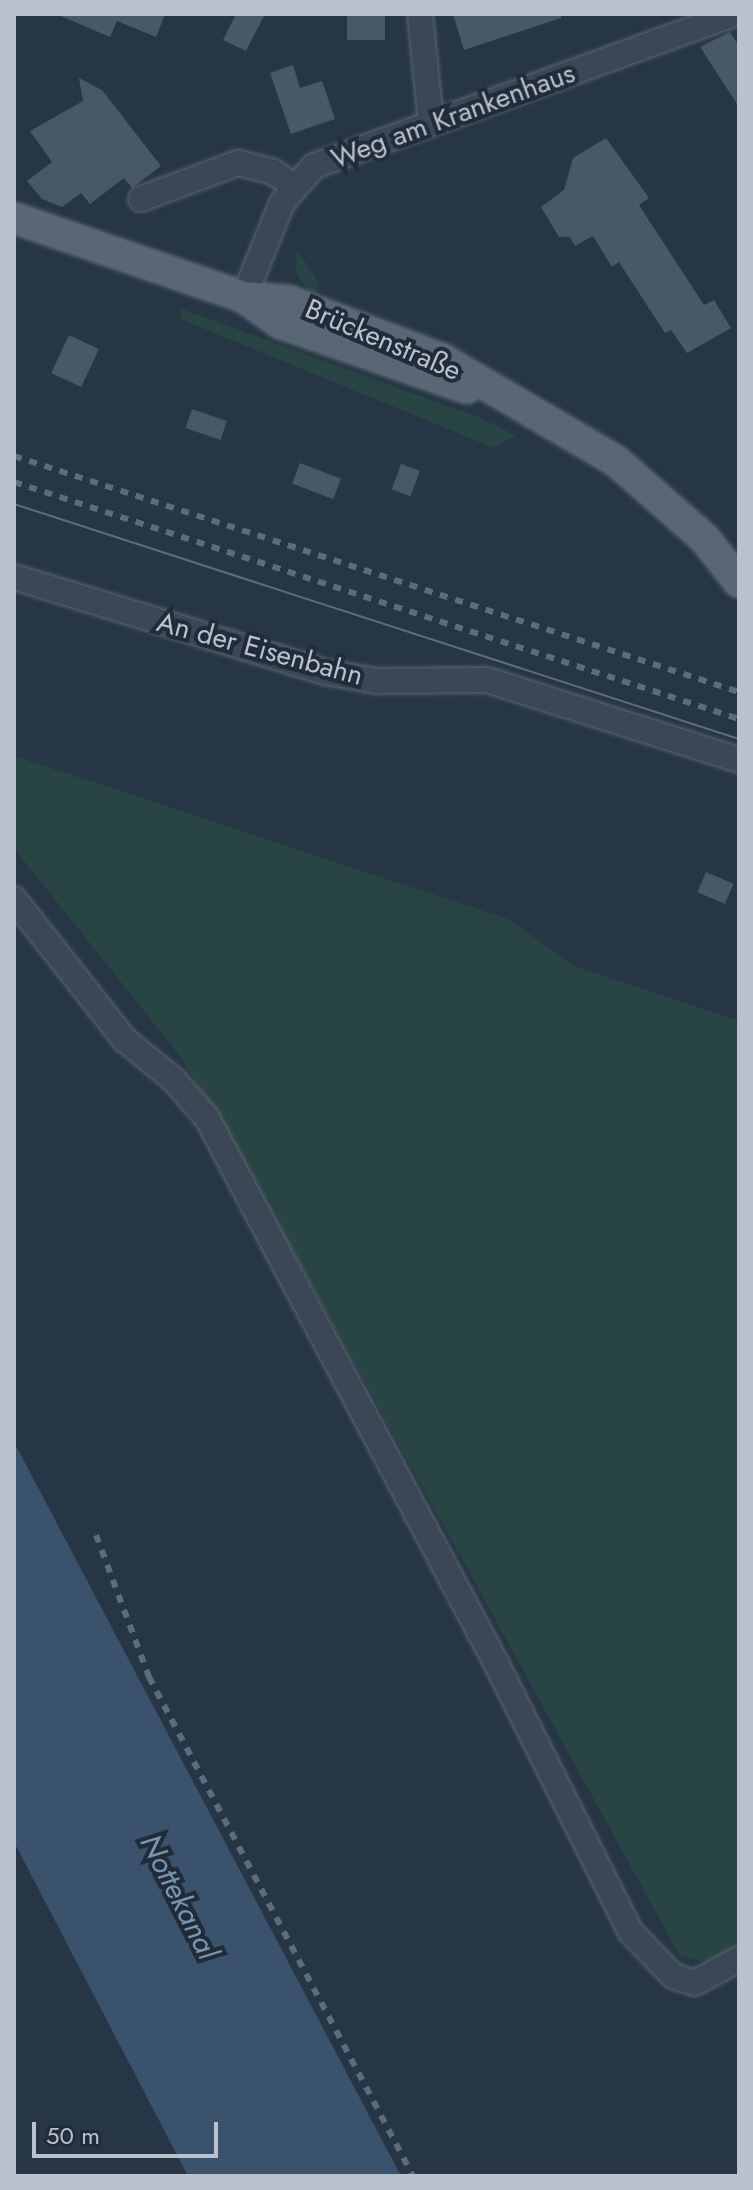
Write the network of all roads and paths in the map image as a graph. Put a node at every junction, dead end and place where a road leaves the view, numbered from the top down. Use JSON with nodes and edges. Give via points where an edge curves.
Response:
{"nodes":[{"id":1,"x":420,"y":14,"type":"edge"},
{"id":2,"x":734,"y":14,"type":"edge"},
{"id":3,"x":431,"y":123,"type":"junction"},
{"id":4,"x":293,"y":185,"type":"junction"},
{"id":5,"x":141,"y":199,"type":"dead end"},
{"id":6,"x":14,"y":218,"type":"edge"},
{"id":7,"x":244,"y":297,"type":"junction"},
{"id":8,"x":14,"y":577,"type":"edge"},
{"id":9,"x":739,"y":582,"type":"edge"},
{"id":10,"x":739,"y":760,"type":"edge"},
{"id":11,"x":14,"y":899,"type":"edge"},
{"id":12,"x":739,"y":1959,"type":"edge"}],
"edges":[{"from":1,"to":3,"type":"street"},
{"from":2,"to":3,"type":"street","name":"Weg am Krankenhaus"},
{"from":3,"to":4,"type":"street","name":"Weg am Krankenhaus","via":[[335,155]]},
{"from":4,"to":5,"type":"street","via":[[273,172],[238,163]]},
{"from":4,"to":7,"type":"street"},
{"from":6,"to":7,"type":"main road","name":"Brückenstraße"},
{"from":7,"to":9,"type":"main road","name":"Brückenstraße","via":[[289,301],[442,359],[604,453],[662,496]]},
{"from":8,"to":10,"type":"street","name":"An der Eisenbahn","via":[[325,672],[376,681],[487,680]]},
{"from":11,"to":12,"type":"street","via":[[125,1040],[174,1080],[207,1118],[495,1661],[630,1931],[673,1976],[695,1983]]}]}
